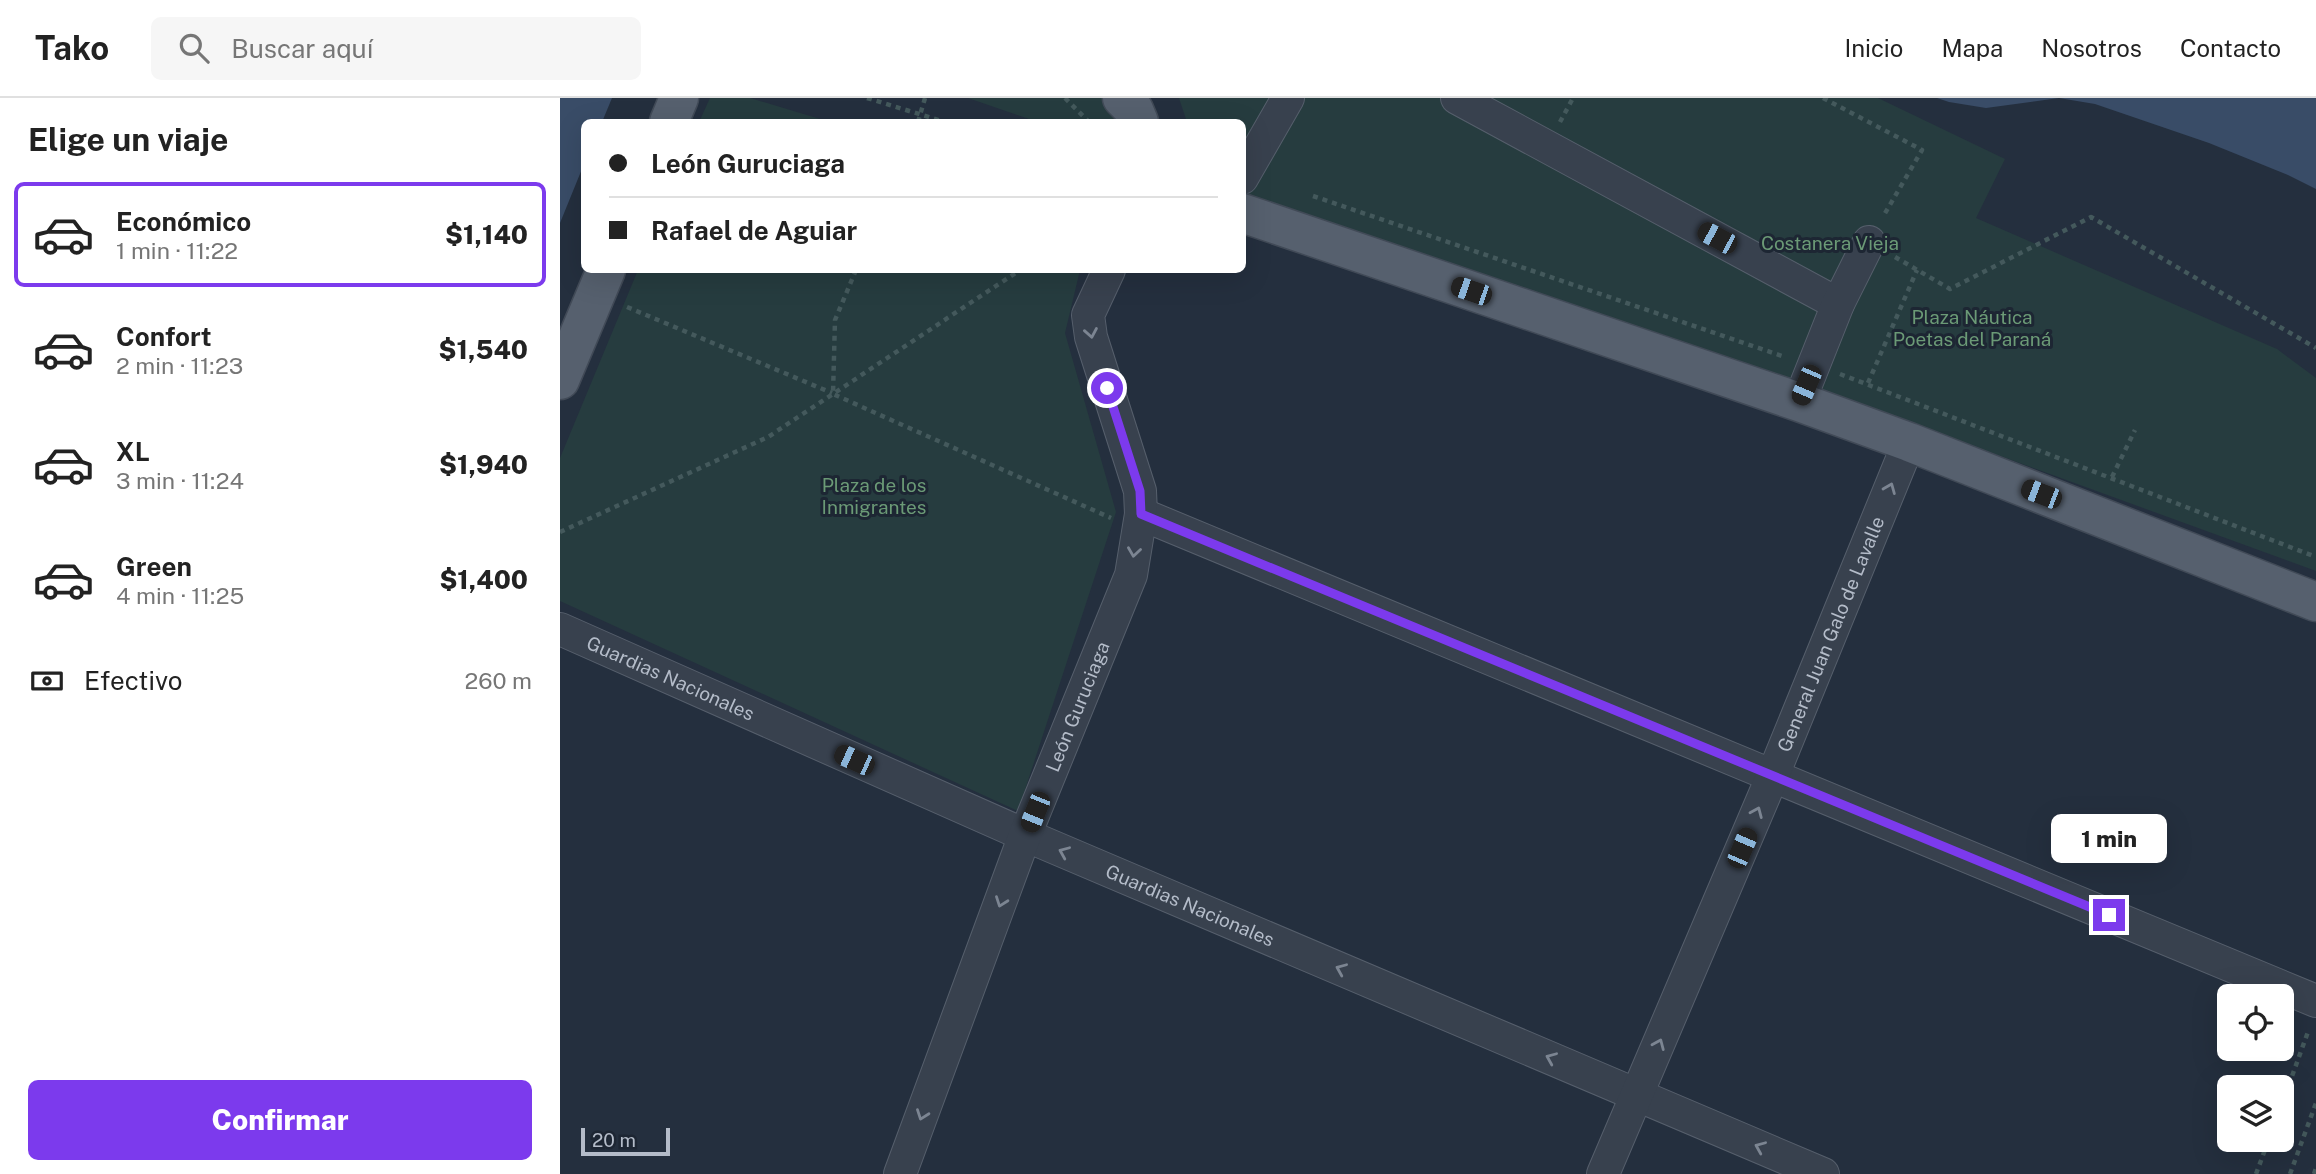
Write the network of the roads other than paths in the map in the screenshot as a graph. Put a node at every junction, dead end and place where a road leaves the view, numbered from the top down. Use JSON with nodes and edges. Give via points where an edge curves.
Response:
{"nodes":[{"id":1,"x":679,"y":98,"type":"edge"},
{"id":2,"x":1122,"y":98,"type":"edge"},
{"id":3,"x":1288,"y":98,"type":"edge"},
{"id":4,"x":1457,"y":98,"type":"edge"},
{"id":5,"x":670,"y":119,"type":"edge"},
{"id":6,"x":1138,"y":119,"type":"edge"},
{"id":7,"x":1246,"y":171,"type":"edge"},
{"id":8,"x":1246,"y":214,"type":"edge"},
{"id":9,"x":1869,"y":242,"type":"road end"},
{"id":10,"x":1108,"y":273,"type":"edge"},
{"id":11,"x":601,"y":282,"type":"edge"},
{"id":12,"x":1838,"y":304,"type":"junction"},
{"id":13,"x":560,"y":380,"type":"edge"},
{"id":14,"x":1799,"y":402,"type":"junction"},
{"id":15,"x":1909,"y":442,"type":"junction"},
{"id":16,"x":1139,"y":522,"type":"junction"},
{"id":17,"x":2316,"y":602,"type":"edge"},
{"id":18,"x":560,"y":629,"type":"edge"},
{"id":19,"x":1773,"y":775,"type":"junction"},
{"id":20,"x":1025,"y":835,"type":"junction"},
{"id":21,"x":2314,"y":1012,"type":"edge"},
{"id":22,"x":1637,"y":1094,"type":"junction"},
{"id":23,"x":900,"y":1174,"type":"edge"},
{"id":24,"x":1603,"y":1174,"type":"edge"},
{"id":25,"x":1823,"y":1174,"type":"edge"}],
"edges":[{"from":1,"to":5,"type":"main road"},
{"from":2,"to":6,"type":"main road"},
{"from":3,"to":7,"type":"street"},
{"from":4,"to":12,"type":"street"},
{"from":8,"to":14,"type":"main road"},
{"from":9,"to":12,"type":"street"},
{"from":10,"to":16,"type":"street","name":"León Guruciaga","one_way":true,"via":[[1088,315],[1140,491]]},
{"from":11,"to":13,"type":"main road"},
{"from":12,"to":14,"type":"street"},
{"from":14,"to":15,"type":"main road"},
{"from":15,"to":17,"type":"main road"},
{"from":19,"to":15,"type":"street","name":"General Juan Galo de Lavalle","one_way":true},
{"from":16,"to":19,"type":"street"},
{"from":16,"to":20,"type":"street","name":"León Guruciaga","one_way":true,"via":[[1131,575]]},
{"from":18,"to":20,"type":"street","name":"Guardias Nacionales"},
{"from":19,"to":21,"type":"street"},
{"from":22,"to":19,"type":"street","name":"General Juan Galo de Lavalle","one_way":true},
{"from":22,"to":20,"type":"street","name":"Guardias Nacionales","one_way":true},
{"from":20,"to":23,"type":"street","name":"León Guruciaga","one_way":true},
{"from":22,"to":24,"type":"street","name":"General Juan Galo de Lavalle"},
{"from":25,"to":22,"type":"street","name":"Guardias Nacionales","one_way":true}]}
